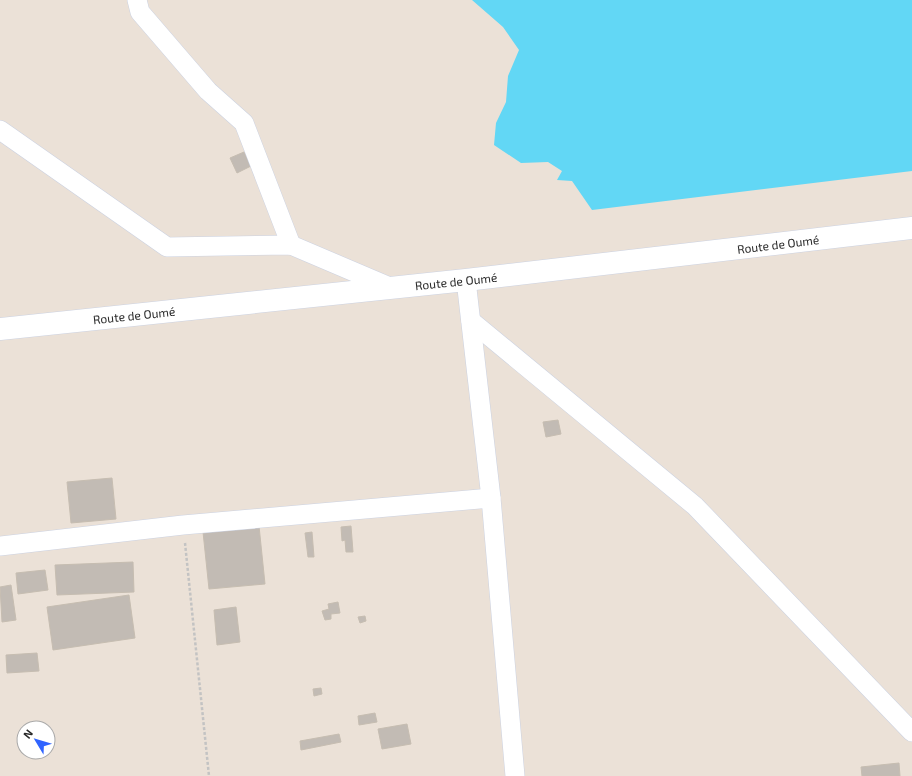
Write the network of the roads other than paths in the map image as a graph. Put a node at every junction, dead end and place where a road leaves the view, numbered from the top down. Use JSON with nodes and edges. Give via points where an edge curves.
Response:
{"nodes":[{"id":1,"x":138,"y":0,"type":"edge"},
{"id":2,"x":0,"y":130,"type":"edge"},
{"id":3,"x":912,"y":228,"type":"edge"},
{"id":4,"x":291,"y":245,"type":"junction"},
{"id":5,"x":466,"y":280,"type":"junction"},
{"id":6,"x":392,"y":288,"type":"junction"},
{"id":7,"x":471,"y":321,"type":"junction"},
{"id":8,"x":0,"y":329,"type":"edge"},
{"id":9,"x":491,"y":498,"type":"junction"},
{"id":10,"x":0,"y":546,"type":"edge"},
{"id":11,"x":912,"y":732,"type":"edge"},
{"id":12,"x":515,"y":776,"type":"edge"}],
"edges":[{"from":1,"to":4,"type":"street","via":[[140,12],[208,91],[244,123]]},
{"from":2,"to":4,"type":"street","via":[[167,247]]},
{"from":3,"to":5,"type":"main road","name":"Route de Oumé"},
{"from":4,"to":6,"type":"street"},
{"from":5,"to":6,"type":"main road","name":"Route de Oumé"},
{"from":5,"to":7,"type":"street"},
{"from":6,"to":8,"type":"main road","name":"Route de Oumé"},
{"from":7,"to":9,"type":"street"},
{"from":7,"to":11,"type":"street","via":[[695,506]]},
{"from":9,"to":10,"type":"street","via":[[183,525]]},
{"from":9,"to":12,"type":"street"}]}
